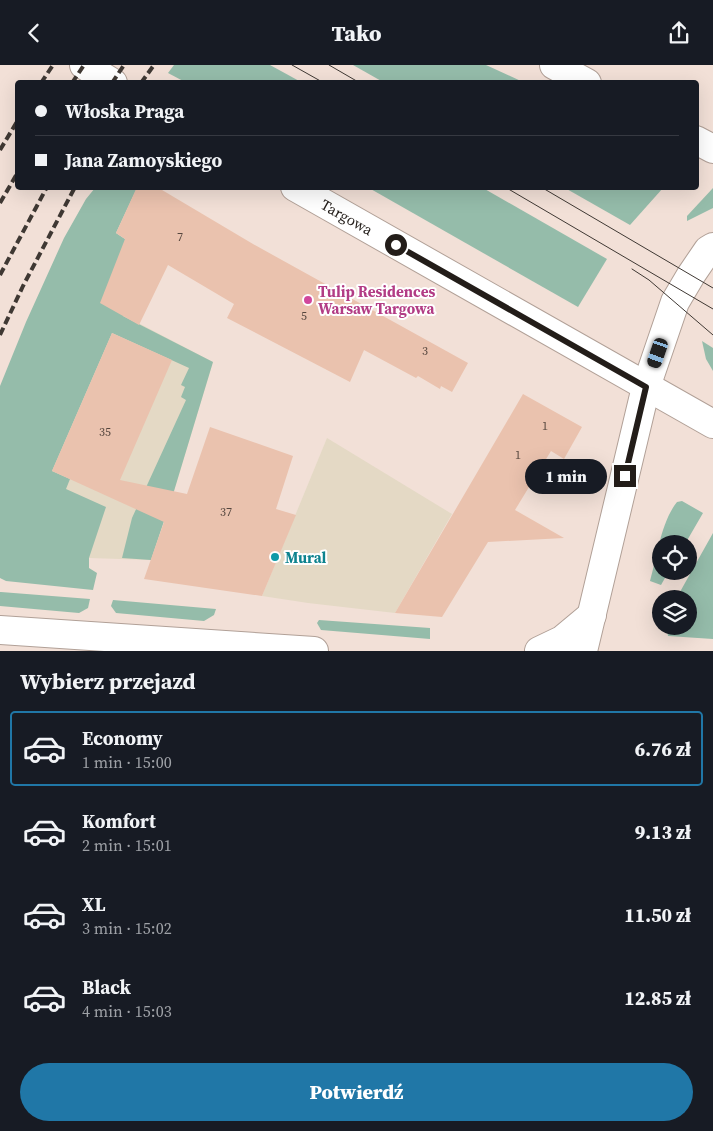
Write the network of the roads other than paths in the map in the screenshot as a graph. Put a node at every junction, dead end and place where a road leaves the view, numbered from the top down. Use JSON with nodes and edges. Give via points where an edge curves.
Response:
{"nodes":[{"id":1,"x":84,"y":65,"type":"edge"},
{"id":2,"x":554,"y":65,"type":"edge"},
{"id":3,"x":108,"y":80,"type":"edge"},
{"id":4,"x":582,"y":80,"type":"edge"},
{"id":5,"x":699,"y":142,"type":"edge"},
{"id":6,"x":713,"y":149,"type":"edge"},
{"id":7,"x":300,"y":190,"type":"edge"},
{"id":8,"x":713,"y":247,"type":"edge"},
{"id":9,"x":646,"y":387,"type":"junction"},
{"id":10,"x":713,"y":424,"type":"edge"},
{"id":11,"x":592,"y":615,"type":"junction"},
{"id":12,"x":0,"y":630,"type":"edge"},
{"id":13,"x":314,"y":651,"type":"edge"},
{"id":14,"x":538,"y":651,"type":"edge"},
{"id":15,"x":583,"y":651,"type":"edge"}],
"edges":[{"from":1,"to":3,"type":"street"},
{"from":2,"to":4,"type":"street"},
{"from":5,"to":6,"type":"street"},
{"from":7,"to":9,"type":"street","name":"Targowa"},
{"from":8,"to":9,"type":"street","via":[[708,249],[681,290]]},
{"from":9,"to":10,"type":"street","name":"Targowa"},
{"from":9,"to":11,"type":"street"},
{"from":11,"to":14,"type":"street","via":[[562,640]]},
{"from":11,"to":15,"type":"street"},
{"from":12,"to":13,"type":"street"}]}
